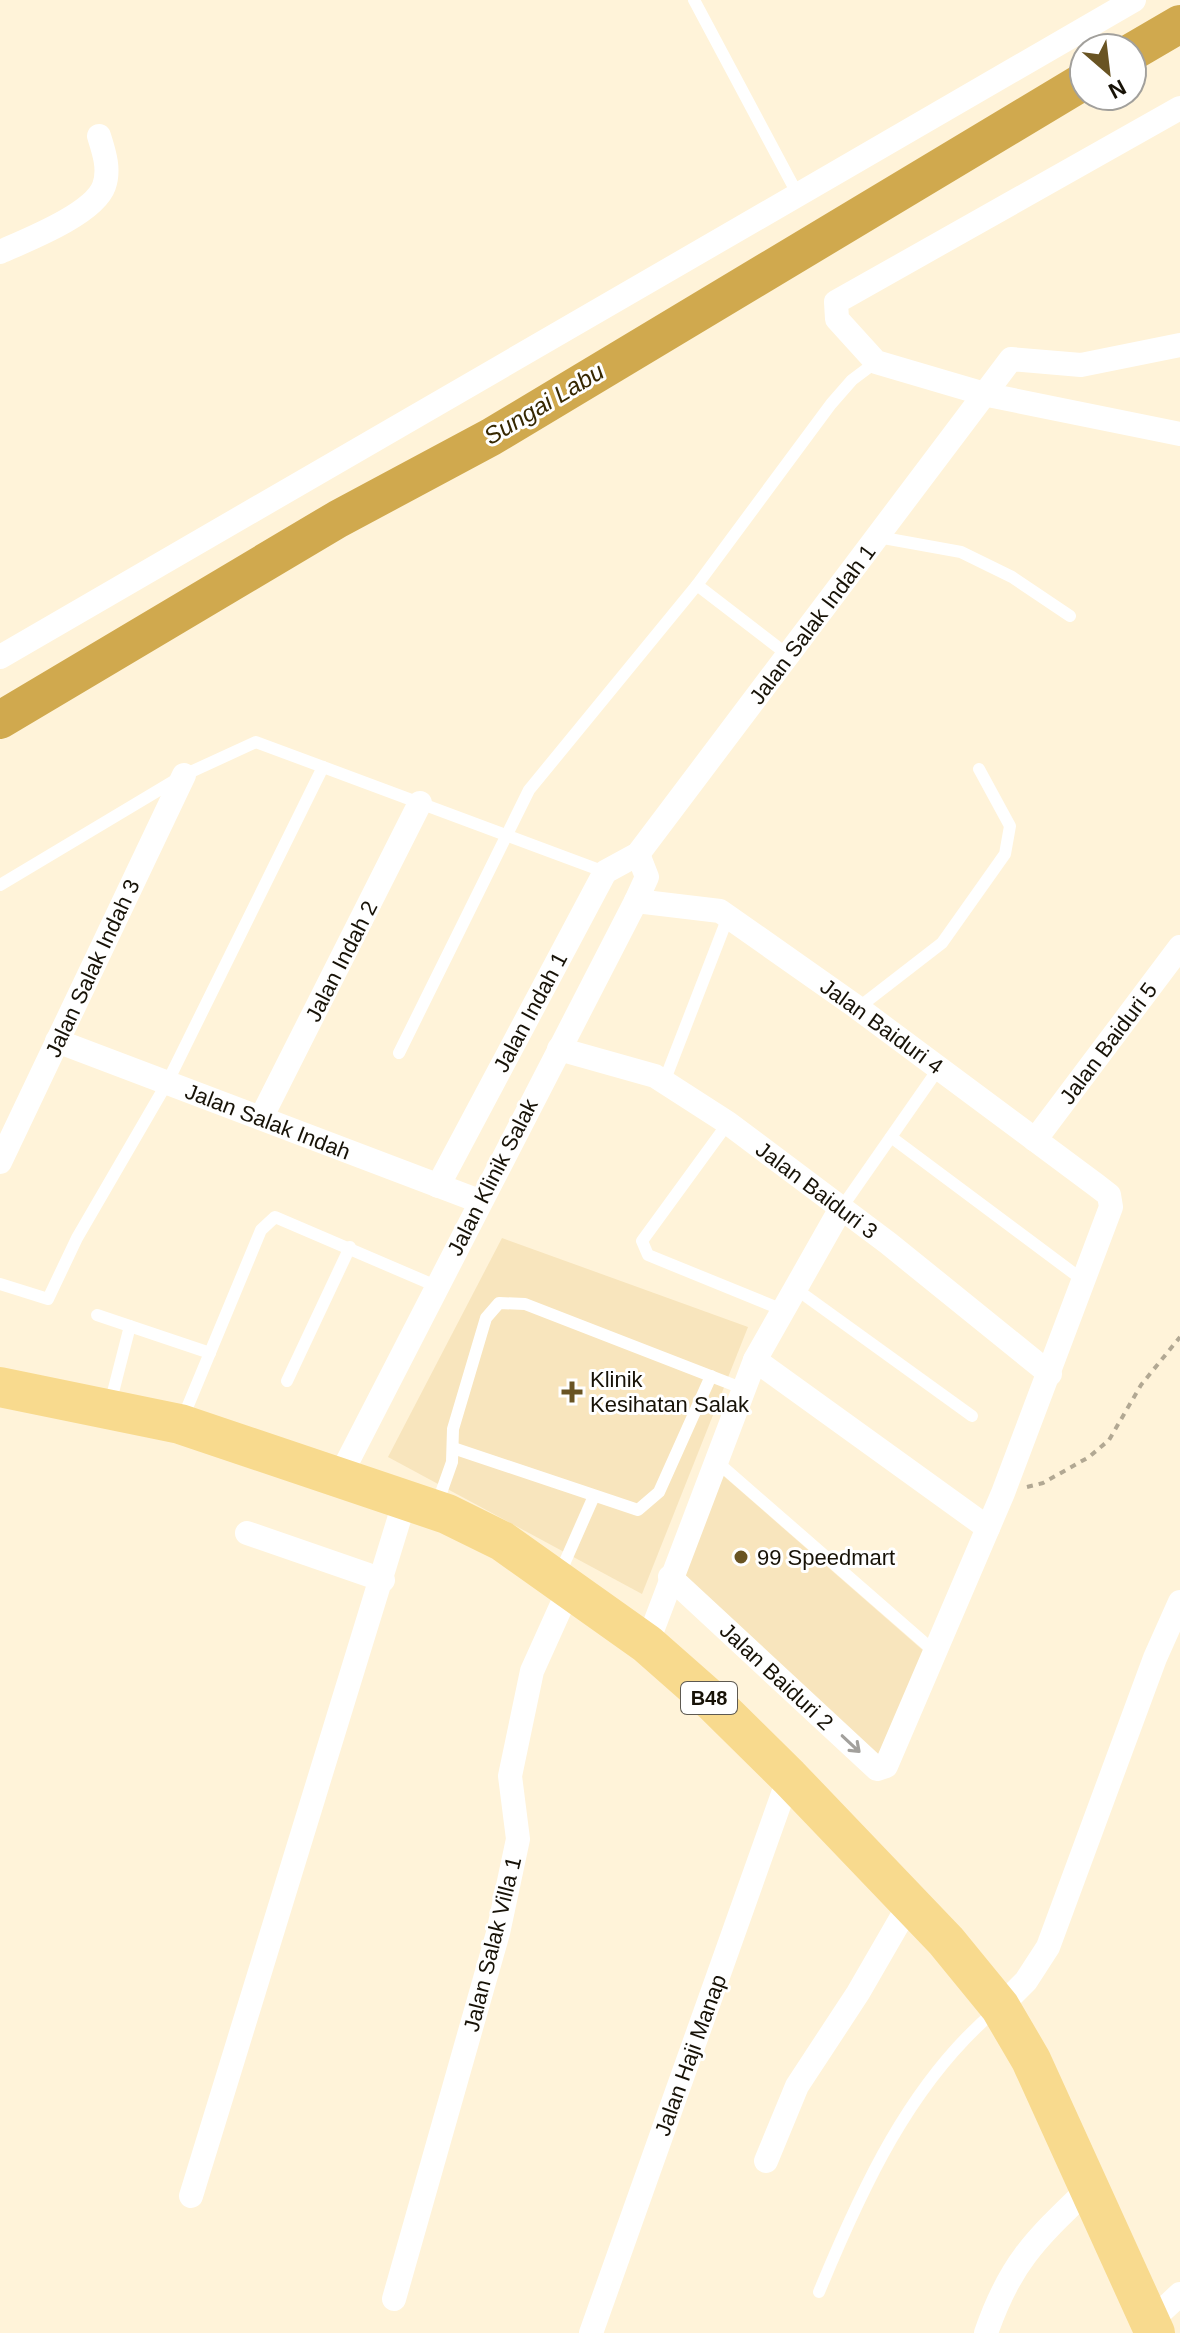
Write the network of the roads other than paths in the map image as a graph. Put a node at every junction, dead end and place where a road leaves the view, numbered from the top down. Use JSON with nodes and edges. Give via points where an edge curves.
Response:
{"nodes":[{"id":1,"x":694,"y":0,"type":"edge"},
{"id":2,"x":1134,"y":0,"type":"edge"},
{"id":3,"x":1180,"y":108,"type":"edge"},
{"id":4,"x":99,"y":136,"type":"dead end"},
{"id":5,"x":798,"y":195,"type":"junction"},
{"id":6,"x":0,"y":252,"type":"edge"},
{"id":7,"x":1180,"y":345,"type":"edge"},
{"id":8,"x":876,"y":362,"type":"junction"},
{"id":9,"x":988,"y":395,"type":"junction"},
{"id":10,"x":1180,"y":434,"type":"edge"},
{"id":11,"x":878,"y":537,"type":"junction"},
{"id":12,"x":697,"y":585,"type":"junction"},
{"id":13,"x":1070,"y":616,"type":"dead end"},
{"id":14,"x":788,"y":655,"type":"junction"},
{"id":15,"x":0,"y":657,"type":"edge"},
{"id":16,"x":323,"y":767,"type":"junction"},
{"id":17,"x":979,"y":769,"type":"dead end"},
{"id":18,"x":184,"y":775,"type":"junction"},
{"id":19,"x":420,"y":803,"type":"junction"},
{"id":20,"x":509,"y":836,"type":"junction"},
{"id":21,"x":638,"y":854,"type":"junction"},
{"id":22,"x":605,"y":872,"type":"junction"},
{"id":23,"x":0,"y":885,"type":"edge"},
{"id":24,"x":636,"y":901,"type":"junction"},
{"id":25,"x":728,"y":917,"type":"junction"},
{"id":26,"x":1180,"y":947,"type":"edge"},
{"id":27,"x":858,"y":1008,"type":"junction"},
{"id":28,"x":57,"y":1041,"type":"junction"},
{"id":29,"x":559,"y":1049,"type":"junction"},
{"id":30,"x":399,"y":1053,"type":"dead end"},
{"id":31,"x":939,"y":1068,"type":"junction"},
{"id":32,"x":664,"y":1082,"type":"junction"},
{"id":33,"x":167,"y":1083,"type":"junction"},
{"id":34,"x":261,"y":1118,"type":"junction"},
{"id":35,"x":728,"y":1123,"type":"junction"},
{"id":36,"x":891,"y":1137,"type":"junction"},
{"id":37,"x":1035,"y":1140,"type":"junction"},
{"id":38,"x":0,"y":1162,"type":"edge"},
{"id":39,"x":438,"y":1186,"type":"junction"},
{"id":40,"x":479,"y":1201,"type":"junction"},
{"id":41,"x":840,"y":1210,"type":"junction"},
{"id":42,"x":350,"y":1247,"type":"junction"},
{"id":43,"x":1084,"y":1281,"type":"junction"},
{"id":44,"x":0,"y":1284,"type":"edge"},
{"id":45,"x":436,"y":1286,"type":"junction"},
{"id":46,"x":790,"y":1300,"type":"junction"},
{"id":47,"x":97,"y":1315,"type":"dead end"},
{"id":48,"x":130,"y":1326,"type":"junction"},
{"id":49,"x":210,"y":1353,"type":"junction"},
{"id":50,"x":755,"y":1360,"type":"junction"},
{"id":51,"x":1050,"y":1374,"type":"junction"},
{"id":52,"x":711,"y":1376,"type":"junction"},
{"id":53,"x":287,"y":1381,"type":"dead end"},
{"id":54,"x":0,"y":1387,"type":"edge"},
{"id":55,"x":744,"y":1389,"type":"junction"},
{"id":56,"x":109,"y":1408,"type":"junction"},
{"id":57,"x":972,"y":1416,"type":"dead end"},
{"id":58,"x":180,"y":1424,"type":"junction"},
{"id":59,"x":453,"y":1448,"type":"junction"},
{"id":60,"x":716,"y":1461,"type":"junction"},
{"id":61,"x":339,"y":1478,"type":"junction"},
{"id":62,"x":594,"y":1496,"type":"junction"},
{"id":63,"x":420,"y":1505,"type":"junction"},
{"id":64,"x":988,"y":1528,"type":"junction"},
{"id":65,"x":247,"y":1533,"type":"dead end"},
{"id":66,"x":670,"y":1577,"type":"junction"},
{"id":67,"x":383,"y":1580,"type":"junction"},
{"id":68,"x":563,"y":1584,"type":"junction"},
{"id":69,"x":1180,"y":1602,"type":"edge"},
{"id":70,"x":647,"y":1644,"type":"junction"},
{"id":71,"x":935,"y":1652,"type":"junction"},
{"id":72,"x":789,"y":1777,"type":"junction"},
{"id":73,"x":910,"y":1903,"type":"junction"},
{"id":74,"x":1000,"y":2007,"type":"junction"},
{"id":75,"x":766,"y":2161,"type":"dead end"},
{"id":76,"x":1088,"y":2189,"type":"junction"},
{"id":77,"x":191,"y":2196,"type":"dead end"},
{"id":78,"x":819,"y":2292,"type":"dead end"},
{"id":79,"x":1180,"y":2294,"type":"edge"},
{"id":80,"x":394,"y":2299,"type":"dead end"},
{"id":81,"x":1153,"y":2328,"type":"edge"},
{"id":82,"x":591,"y":2333,"type":"edge"},
{"id":83,"x":986,"y":2333,"type":"edge"}],
"edges":[{"from":1,"to":5,"type":"lane"},
{"from":2,"to":5,"type":"street"},
{"from":3,"to":8,"type":"street","via":[[836,302],[837,319]]},
{"from":4,"to":6,"type":"street","via":[[107,176],[96,199]]},
{"from":5,"to":15,"type":"street"},
{"from":7,"to":9,"type":"street","name":"Jalan Salak Indah 1","via":[[1081,365],[1011,359]]},
{"from":8,"to":9,"type":"street"},
{"from":8,"to":12,"type":"lane","via":[[831,404]]},
{"from":9,"to":10,"type":"street"},
{"from":9,"to":11,"type":"street","name":"Jalan Salak Indah 1"},
{"from":11,"to":13,"type":"lane","via":[[961,552],[1012,577]]},
{"from":11,"to":14,"type":"street","name":"Jalan Salak Indah 1"},
{"from":12,"to":14,"type":"lane"},
{"from":12,"to":20,"type":"lane","via":[[529,790]]},
{"from":14,"to":21,"type":"street","name":"Jalan Salak Indah 1"},
{"from":16,"to":18,"type":"lane","via":[[256,742]]},
{"from":16,"to":19,"type":"lane"},
{"from":16,"to":33,"type":"lane"},
{"from":17,"to":27,"type":"lane","via":[[1010,826],[1005,854],[942,943]]},
{"from":18,"to":23,"type":"lane"},
{"from":18,"to":28,"type":"street","name":"Jalan Salak Indah 3"},
{"from":19,"to":20,"type":"lane"},
{"from":19,"to":34,"type":"street","name":"Jalan Indah 2"},
{"from":20,"to":22,"type":"lane"},
{"from":20,"to":30,"type":"lane"},
{"from":21,"to":22,"type":"street"},
{"from":21,"to":24,"type":"street","name":"Jalan Klinik Salak","via":[[647,877]]},
{"from":22,"to":39,"type":"street","name":"Jalan Indah 1"},
{"from":24,"to":25,"type":"street","name":"Jalan Baiduri 4","via":[[720,911]]},
{"from":24,"to":29,"type":"street","name":"Jalan Klinik Salak"},
{"from":25,"to":27,"type":"street","name":"Jalan Baiduri 4"},
{"from":25,"to":32,"type":"lane"},
{"from":26,"to":37,"type":"street","name":"Jalan Baiduri 5"},
{"from":27,"to":31,"type":"street","name":"Jalan Baiduri 4"},
{"from":28,"to":33,"type":"street","name":"Jalan Salak Indah"},
{"from":28,"to":38,"type":"street","name":"Jalan Salak Indah 3"},
{"from":29,"to":32,"type":"street","name":"Jalan Baiduri 3"},
{"from":29,"to":40,"type":"street","name":"Jalan Klinik Salak"},
{"from":31,"to":36,"type":"lane"},
{"from":31,"to":37,"type":"street","name":"Jalan Baiduri 4"},
{"from":32,"to":35,"type":"street","name":"Jalan Baiduri 3"},
{"from":33,"to":34,"type":"street","name":"Jalan Salak Indah"},
{"from":33,"to":44,"type":"lane","via":[[77,1238],[48,1299]]},
{"from":34,"to":39,"type":"street","name":"Jalan Salak Indah"},
{"from":35,"to":41,"type":"street","name":"Jalan Baiduri 3"},
{"from":35,"to":46,"type":"lane","via":[[642,1241],[648,1255]]},
{"from":36,"to":41,"type":"lane"},
{"from":36,"to":43,"type":"lane"},
{"from":37,"to":43,"type":"street","name":"Jalan Baiduri 4","via":[[1109,1195],[1111,1207]]},
{"from":39,"to":40,"type":"street","name":"Jalan Salak Indah"},
{"from":40,"to":45,"type":"street","name":"Jalan Klinik Salak"},
{"from":41,"to":46,"type":"street"},
{"from":41,"to":51,"type":"street","name":"Jalan Baiduri 3"},
{"from":42,"to":45,"type":"lane"},
{"from":42,"to":49,"type":"lane","via":[[275,1217],[261,1230]]},
{"from":42,"to":53,"type":"lane"},
{"from":43,"to":51,"type":"street"},
{"from":45,"to":61,"type":"street","name":"Jalan Klinik Salak"},
{"from":46,"to":50,"type":"street"},
{"from":46,"to":57,"type":"lane"},
{"from":47,"to":48,"type":"lane"},
{"from":48,"to":49,"type":"lane"},
{"from":48,"to":56,"type":"lane"},
{"from":49,"to":58,"type":"lane"},
{"from":50,"to":55,"type":"street"},
{"from":50,"to":64,"type":"street"},
{"from":51,"to":64,"type":"street"},
{"from":52,"to":55,"type":"lane"},
{"from":52,"to":59,"type":"lane","via":[[525,1304],[499,1303],[486,1318],[453,1429]]},
{"from":52,"to":62,"type":"lane","via":[[659,1492],[638,1510]]},
{"from":54,"to":56,"type":"main road","number":"B48"},
{"from":55,"to":60,"type":"street"},
{"from":56,"to":58,"type":"main road","number":"B48"},
{"from":58,"to":61,"type":"main road","number":"B48"},
{"from":59,"to":62,"type":"lane"},
{"from":59,"to":63,"type":"lane","via":[[452,1462]]},
{"from":60,"to":66,"type":"street"},
{"from":60,"to":71,"type":"lane"},
{"from":61,"to":63,"type":"main road","number":"B48"},
{"from":62,"to":68,"type":"lane"},
{"from":63,"to":67,"type":"street"},
{"from":63,"to":68,"type":"main road","number":"B48","via":[[502,1541]]},
{"from":64,"to":71,"type":"street"},
{"from":65,"to":67,"type":"street"},
{"from":66,"to":70,"type":"street"},
{"from":66,"to":71,"type":"street","name":"Jalan Baiduri 2","one_way":true,"via":[[877,1769],[886,1766]]},
{"from":67,"to":77,"type":"street"},
{"from":68,"to":70,"type":"main road","number":"B48"},
{"from":68,"to":80,"type":"street","name":"Jalan Salak Villa 1","via":[[532,1671],[510,1776],[518,1839],[498,1933]]},
{"from":69,"to":74,"type":"street","via":[[1048,1947],[1026,1981]]},
{"from":70,"to":72,"type":"main road","number":"B48"},
{"from":72,"to":73,"type":"main road","number":"B48"},
{"from":72,"to":82,"type":"street","name":"Jalan Haji Manap"},
{"from":73,"to":74,"type":"main road","number":"B48"},
{"from":73,"to":75,"type":"street","via":[[797,2086]]},
{"from":74,"to":76,"type":"main road","number":"B48","via":[[1031,2060]]},
{"from":74,"to":78,"type":"lane","via":[[967,2034],[920,2093],[855,2206]]},
{"from":76,"to":81,"type":"main road","number":"B48"},
{"from":76,"to":83,"type":"street","via":[[1027,2249],[998,2299]]},
{"from":79,"to":81,"type":"street"}]}
